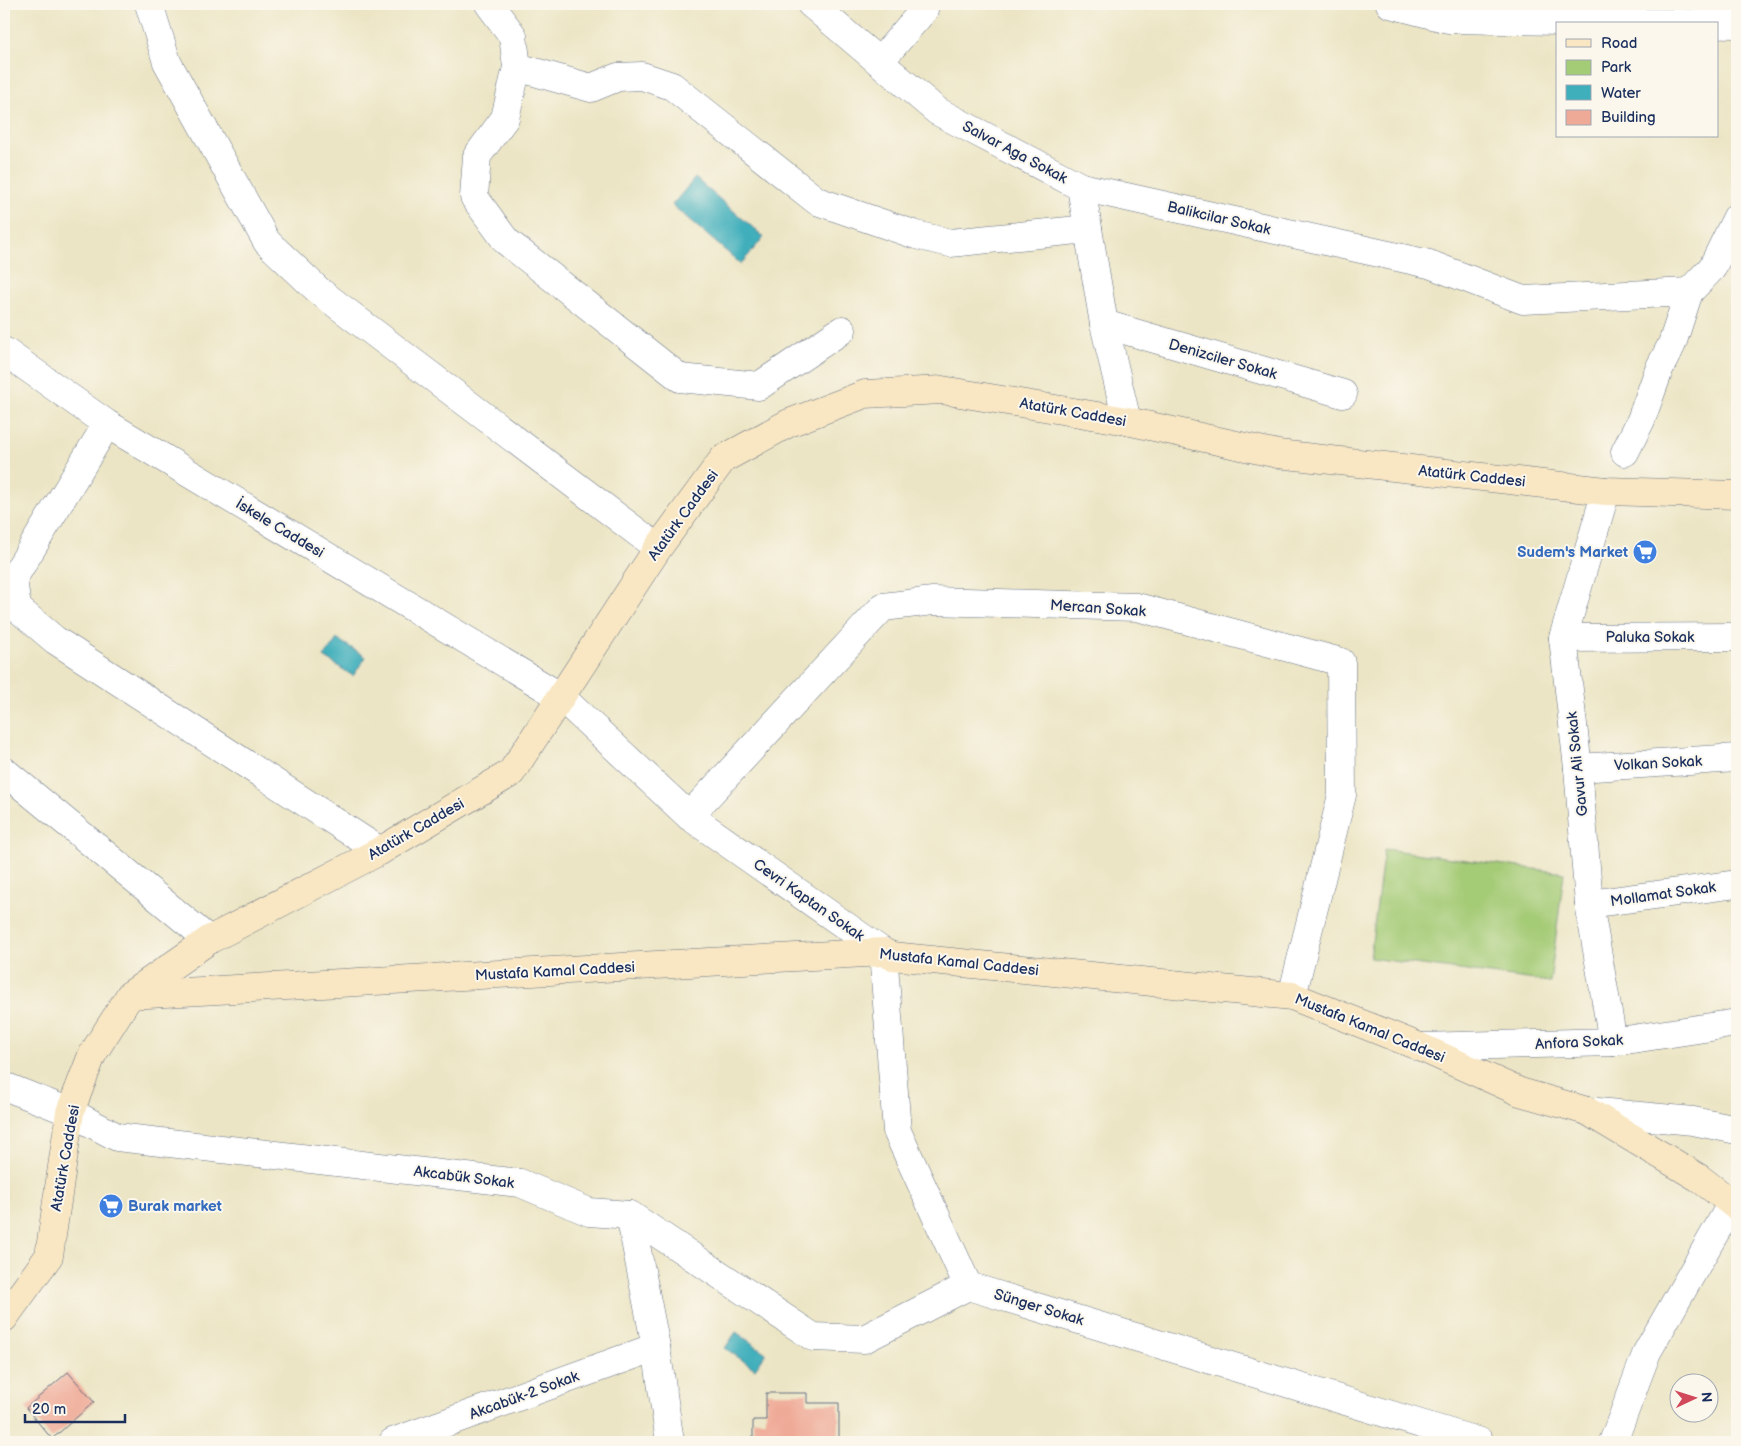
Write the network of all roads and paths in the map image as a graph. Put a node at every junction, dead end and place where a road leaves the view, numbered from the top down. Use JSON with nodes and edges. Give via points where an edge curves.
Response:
{"nodes":[{"id":1,"x":149,"y":4,"type":"edge"},
{"id":2,"x":488,"y":4,"type":"edge"},
{"id":3,"x":811,"y":4,"type":"edge"},
{"id":4,"x":1390,"y":4,"type":"edge"},
{"id":5,"x":924,"y":10,"type":"dead end"},
{"id":6,"x":1621,"y":22,"type":"edge"},
{"id":7,"x":1718,"y":24,"type":"edge"},
{"id":8,"x":1737,"y":24,"type":"edge"},
{"id":9,"x":879,"y":62,"type":"junction"},
{"id":10,"x":517,"y":67,"type":"junction"},
{"id":11,"x":1081,"y":187,"type":"junction"},
{"id":12,"x":1737,"y":217,"type":"edge"},
{"id":13,"x":1088,"y":229,"type":"junction"},
{"id":14,"x":1689,"y":292,"type":"junction"},
{"id":15,"x":1104,"y":324,"type":"junction"},
{"id":16,"x":842,"y":330,"type":"dead end"},
{"id":17,"x":4,"y":351,"type":"edge"},
{"id":18,"x":1343,"y":394,"type":"dead end"},
{"id":19,"x":1127,"y":420,"type":"junction"},
{"id":20,"x":106,"y":424,"type":"junction"},
{"id":21,"x":1625,"y":452,"type":"dead end"},
{"id":22,"x":1606,"y":491,"type":"junction"},
{"id":23,"x":1737,"y":495,"type":"edge"},
{"id":24,"x":658,"y":548,"type":"junction"},
{"id":25,"x":1737,"y":636,"type":"edge"},
{"id":26,"x":1564,"y":638,"type":"junction"},
{"id":27,"x":561,"y":697,"type":"junction"},
{"id":28,"x":1737,"y":758,"type":"edge"},
{"id":29,"x":1578,"y":768,"type":"junction"},
{"id":30,"x":4,"y":771,"type":"edge"},
{"id":31,"x":689,"y":816,"type":"junction"},
{"id":32,"x":380,"y":851,"type":"junction"},
{"id":33,"x":1737,"y":884,"type":"edge"},
{"id":34,"x":1589,"y":904,"type":"junction"},
{"id":35,"x":209,"y":940,"type":"junction"},
{"id":36,"x":883,"y":952,"type":"junction"},
{"id":37,"x":130,"y":995,"type":"junction"},
{"id":38,"x":1292,"y":996,"type":"junction"},
{"id":39,"x":1737,"y":1023,"type":"edge"},
{"id":40,"x":1613,"y":1042,"type":"junction"},
{"id":41,"x":1420,"y":1047,"type":"junction"},
{"id":42,"x":4,"y":1086,"type":"edge"},
{"id":43,"x":1587,"y":1110,"type":"junction"},
{"id":44,"x":70,"y":1112,"type":"junction"},
{"id":45,"x":1737,"y":1130,"type":"edge"},
{"id":46,"x":1735,"y":1205,"type":"edge"},
{"id":47,"x":630,"y":1215,"type":"junction"},
{"id":48,"x":968,"y":1286,"type":"junction"},
{"id":49,"x":4,"y":1318,"type":"edge"},
{"id":50,"x":656,"y":1347,"type":"junction"},
{"id":51,"x":1474,"y":1441,"type":"edge"},
{"id":52,"x":393,"y":1442,"type":"edge"},
{"id":53,"x":670,"y":1442,"type":"edge"},
{"id":54,"x":1613,"y":1442,"type":"edge"}],
"edges":[{"from":1,"to":24,"type":"street","via":[[167,62],[267,242],[319,291]]},
{"from":2,"to":10,"type":"street","via":[[513,36]]},
{"from":3,"to":9,"type":"street","name":"Salvar Aga Sokak"},
{"from":4,"to":6,"type":"street","via":[[1448,19]]},
{"from":5,"to":9,"type":"street"},
{"from":7,"to":8,"type":"street"},
{"from":9,"to":11,"type":"street","name":"Salvar Aga Sokak","via":[[937,111]]},
{"from":10,"to":13,"type":"street","via":[[591,88],[618,77],[642,76],[672,86],[817,200],[916,235],[950,243]]},
{"from":10,"to":16,"type":"street","via":[[504,118],[478,156],[474,197],[506,241],[680,378],[759,386]]},
{"from":11,"to":13,"type":"street","name":"Salvar Aga Sokak"},
{"from":11,"to":14,"type":"street","name":"Balikcilar Sokak","via":[[1429,264],[1523,300]]},
{"from":12,"to":14,"type":"street","via":[[1712,268]]},
{"from":13,"to":15,"type":"street","name":"Salvar Aga Sokak"},
{"from":14,"to":21,"type":"street","via":[[1672,344]]},
{"from":15,"to":18,"type":"street","name":"Denizciler Sokak"},
{"from":15,"to":19,"type":"street","name":"Salvar Aga Sokak"},
{"from":17,"to":20,"type":"street","name":"İskele Caddesi"},
{"from":19,"to":22,"type":"street","name":"Atatürk Caddesi","via":[[1278,454]]},
{"from":19,"to":24,"type":"street","name":"Atatürk Caddesi","via":[[942,390],[865,394],[789,423],[724,460]]},
{"from":20,"to":27,"type":"street","name":"İskele Caddesi"},
{"from":20,"to":32,"type":"street","via":[[13,579],[17,608],[55,640]]},
{"from":22,"to":23,"type":"street","name":"Atatürk Caddesi"},
{"from":22,"to":26,"type":"street","name":"Gavur Ali Sokak"},
{"from":24,"to":27,"type":"street","name":"Atatürk Caddesi"},
{"from":25,"to":26,"type":"street","name":"Paluka Sokak"},
{"from":26,"to":29,"type":"street","name":"Gavur Ali Sokak"},
{"from":27,"to":31,"type":"street","name":"Cevri Kaptan Sokak"},
{"from":27,"to":32,"type":"street","name":"Atatürk Caddesi","via":[[511,773]]},
{"from":28,"to":29,"type":"street","name":"Volkan Sokak"},
{"from":29,"to":34,"type":"street","name":"Gavur Ali Sokak"},
{"from":30,"to":35,"type":"street"},
{"from":31,"to":36,"type":"street","name":"Cevri Kaptan Sokak"},
{"from":31,"to":38,"type":"street","name":"Mercan Sokak","via":[[883,607],[933,601],[1137,607],[1341,662],[1342,795]]},
{"from":32,"to":35,"type":"street","name":"Atatürk Caddesi"},
{"from":33,"to":34,"type":"street","name":"Mollamat Sokak"},
{"from":34,"to":40,"type":"street","name":"Gavur Ali Sokak"},
{"from":35,"to":37,"type":"street","name":"Atatürk Caddesi"},
{"from":36,"to":37,"type":"street","name":"Mustafa Kamal Caddesi"},
{"from":36,"to":38,"type":"street","name":"Mustafa Kamal Caddesi","via":[[892,956]]},
{"from":36,"to":48,"type":"street","via":[[897,1131]]},
{"from":37,"to":44,"type":"street","name":"Atatürk Caddesi","via":[[92,1055]]},
{"from":38,"to":41,"type":"street","name":"Mustafa Kamal Caddesi"},
{"from":39,"to":40,"type":"street","name":"Anfora Sokak"},
{"from":40,"to":41,"type":"street","name":"Anfora Sokak"},
{"from":41,"to":43,"type":"street","name":"Mustafa Kamal Caddesi","via":[[1520,1092]]},
{"from":42,"to":44,"type":"street","name":"Akcabük Sokak"},
{"from":43,"to":45,"type":"street","via":[[1693,1121]]},
{"from":43,"to":46,"type":"street","name":"Mustafa Kamal Caddesi","via":[[1699,1178]]},
{"from":44,"to":47,"type":"street","name":"Akcabük Sokak","via":[[117,1137],[520,1182],[589,1212]]},
{"from":44,"to":49,"type":"street","name":"Atatürk Caddesi","via":[[49,1256]]},
{"from":46,"to":54,"type":"street","via":[[1648,1352]]},
{"from":47,"to":48,"type":"street","via":[[813,1337],[864,1339]]},
{"from":47,"to":50,"type":"street"},
{"from":48,"to":51,"type":"street","name":"Sünger Sokak"},
{"from":50,"to":52,"type":"street","name":"Akcabük-2 Sokak"},
{"from":50,"to":53,"type":"street"}]}
